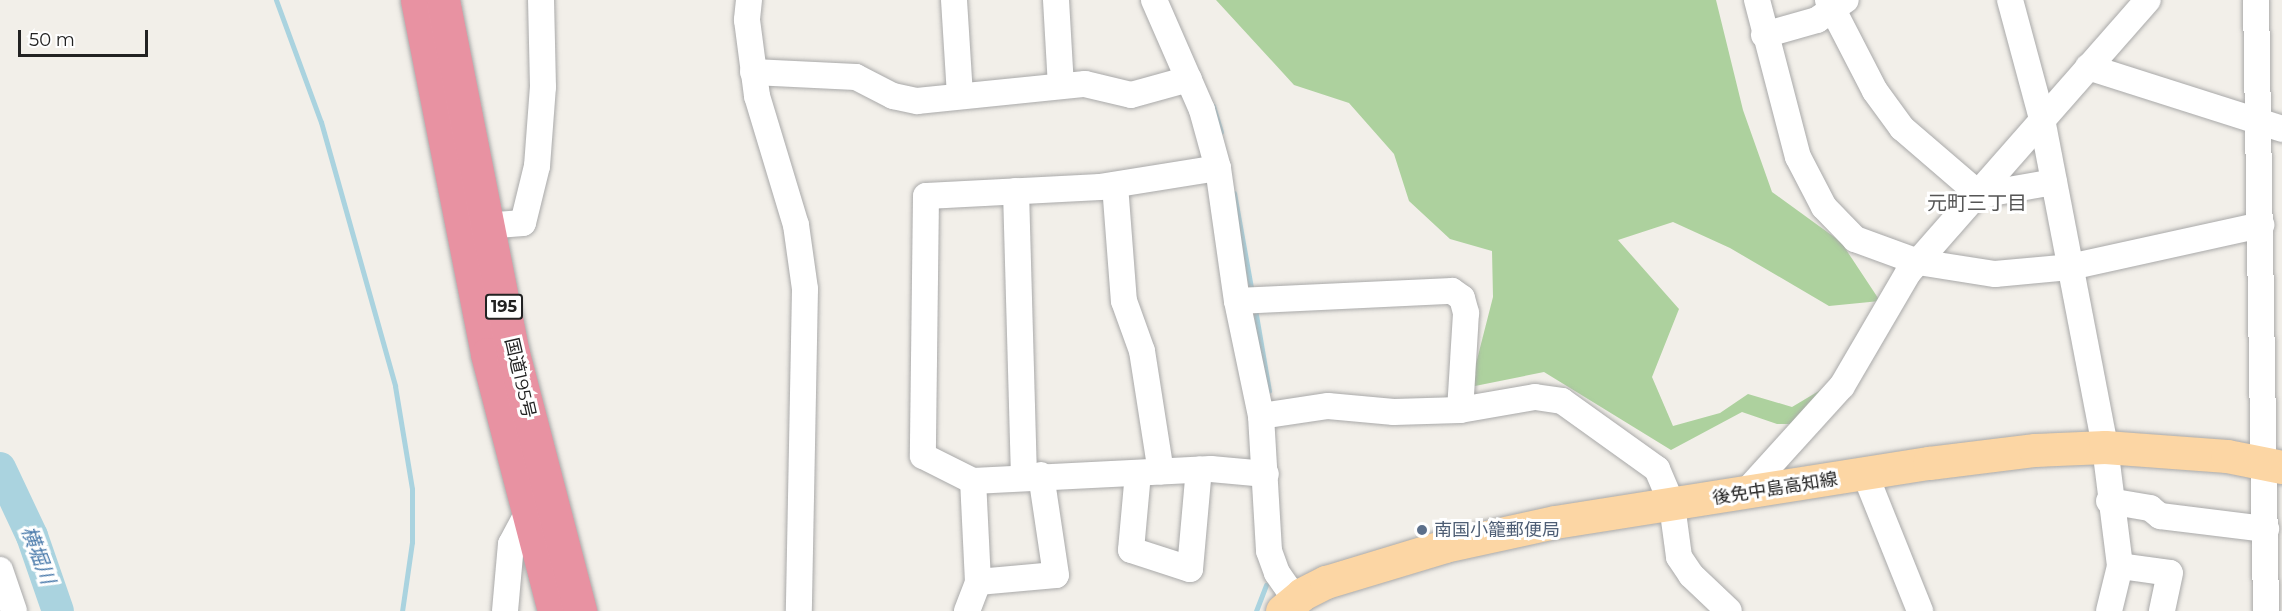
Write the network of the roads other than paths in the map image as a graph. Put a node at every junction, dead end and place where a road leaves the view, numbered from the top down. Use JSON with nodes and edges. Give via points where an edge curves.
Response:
{"nodes":[{"id":1,"x":417,"y":0,"type":"edge"},
{"id":2,"x":443,"y":0,"type":"edge"},
{"id":3,"x":541,"y":0,"type":"edge"},
{"id":4,"x":749,"y":0,"type":"edge"},
{"id":5,"x":954,"y":0,"type":"edge"},
{"id":6,"x":1056,"y":0,"type":"edge"},
{"id":7,"x":1154,"y":0,"type":"edge"},
{"id":8,"x":1757,"y":0,"type":"edge"},
{"id":9,"x":2010,"y":0,"type":"edge"},
{"id":10,"x":2148,"y":0,"type":"edge"},
{"id":11,"x":2256,"y":0,"type":"edge"},
{"id":12,"x":1835,"y":3,"type":"edge"},
{"id":13,"x":1764,"y":35,"type":"junction"},
{"id":14,"x":2088,"y":68,"type":"junction"},
{"id":15,"x":753,"y":72,"type":"junction"},
{"id":16,"x":1189,"y":79,"type":"junction"},
{"id":17,"x":1061,"y":86,"type":"junction"},
{"id":18,"x":960,"y":95,"type":"junction"},
{"id":19,"x":2042,"y":119,"type":"junction"},
{"id":20,"x":2270,"y":125,"type":"edge"},
{"id":21,"x":1218,"y":168,"type":"junction"},
{"id":22,"x":2054,"y":182,"type":"junction"},
{"id":23,"x":1115,"y":185,"type":"junction"},
{"id":24,"x":1016,"y":191,"type":"junction"},
{"id":25,"x":1980,"y":195,"type":"junction"},
{"id":26,"x":2261,"y":225,"type":"junction"},
{"id":27,"x":474,"y":226,"type":"junction"},
{"id":28,"x":1918,"y":262,"type":"junction"},
{"id":29,"x":2070,"y":267,"type":"junction"},
{"id":30,"x":1242,"y":301,"type":"junction"},
{"id":31,"x":1460,"y":410,"type":"junction"},
{"id":32,"x":1261,"y":416,"type":"junction"},
{"id":33,"x":2105,"y":447,"type":"junction"},
{"id":34,"x":2273,"y":465,"type":"edge"},
{"id":35,"x":1199,"y":469,"type":"junction"},
{"id":36,"x":1149,"y":472,"type":"junction"},
{"id":37,"x":1266,"y":474,"type":"junction"},
{"id":38,"x":1865,"y":474,"type":"junction"},
{"id":39,"x":1033,"y":476,"type":"junction"},
{"id":40,"x":972,"y":481,"type":"junction"},
{"id":41,"x":1743,"y":495,"type":"junction"},
{"id":42,"x":2109,"y":501,"type":"junction"},
{"id":43,"x":1672,"y":505,"type":"junction"},
{"id":44,"x":526,"y":516,"type":"junction"},
{"id":45,"x":2266,"y":529,"type":"junction"},
{"id":46,"x":2120,"y":566,"type":"junction"},
{"id":47,"x":0,"y":570,"type":"edge"},
{"id":48,"x":978,"y":582,"type":"junction"},
{"id":49,"x":1289,"y":605,"type":"edge"},
{"id":50,"x":14,"y":611,"type":"edge"},
{"id":51,"x":505,"y":611,"type":"edge"},
{"id":52,"x":554,"y":611,"type":"edge"},
{"id":53,"x":580,"y":611,"type":"edge"},
{"id":54,"x":799,"y":611,"type":"edge"},
{"id":55,"x":967,"y":611,"type":"edge"},
{"id":56,"x":1729,"y":611,"type":"edge"},
{"id":57,"x":1920,"y":611,"type":"edge"},
{"id":58,"x":2109,"y":611,"type":"edge"},
{"id":59,"x":2162,"y":611,"type":"edge"},
{"id":60,"x":2266,"y":611,"type":"edge"}],
"edges":[{"from":1,"to":27,"type":"highway","name":"国道195号","number":"195"},
{"from":2,"to":27,"type":"highway","name":"国道195号","number":"195"},
{"from":3,"to":27,"type":"street","via":[[543,87],[537,166],[523,223]]},
{"from":4,"to":15,"type":"street","via":[[747,20]]},
{"from":5,"to":18,"type":"street"},
{"from":6,"to":17,"type":"street"},
{"from":7,"to":16,"type":"street"},
{"from":8,"to":13,"type":"street"},
{"from":9,"to":19,"type":"street"},
{"from":10,"to":14,"type":"street"},
{"from":11,"to":20,"type":"street"},
{"from":12,"to":13,"type":"street","via":[[1817,20]]},
{"from":12,"to":25,"type":"street","via":[[1875,91],[1902,128]]},
{"from":13,"to":28,"type":"street","via":[[1798,157],[1824,207],[1855,239]]},
{"from":14,"to":19,"type":"street"},
{"from":14,"to":20,"type":"street"},
{"from":15,"to":18,"type":"street","via":[[856,77],[909,101]]},
{"from":15,"to":54,"type":"street","via":[[770,147],[796,225],[805,289]]},
{"from":16,"to":17,"type":"street","via":[[1131,94],[1092,84]]},
{"from":16,"to":21,"type":"street"},
{"from":17,"to":18,"type":"street"},
{"from":19,"to":22,"type":"street"},
{"from":19,"to":25,"type":"street"},
{"from":20,"to":26,"type":"street"},
{"from":21,"to":23,"type":"street"},
{"from":21,"to":30,"type":"street"},
{"from":22,"to":25,"type":"street"},
{"from":22,"to":29,"type":"street"},
{"from":23,"to":24,"type":"street"},
{"from":23,"to":36,"type":"street","via":[[1124,301],[1142,351]]},
{"from":24,"to":39,"type":"street"},
{"from":24,"to":40,"type":"street","via":[[926,196],[923,456]]},
{"from":25,"to":28,"type":"street"},
{"from":26,"to":29,"type":"street"},
{"from":26,"to":34,"type":"street"},
{"from":27,"to":44,"type":"highway","name":"国道195号","number":"195"},
{"from":27,"to":53,"type":"highway","name":"国道195号","number":"195","via":[[513,353]]},
{"from":28,"to":29,"type":"street","via":[[1995,274]]},
{"from":28,"to":41,"type":"street","via":[[1892,297],[1842,386]]},
{"from":29,"to":33,"type":"street"},
{"from":30,"to":31,"type":"street","via":[[1452,291],[1462,298],[1466,313]]},
{"from":30,"to":32,"type":"street"},
{"from":31,"to":32,"type":"street","via":[[1394,412],[1328,406]]},
{"from":31,"to":43,"type":"street","via":[[1534,397],[1562,400],[1657,469]]},
{"from":32,"to":37,"type":"street"},
{"from":33,"to":34,"type":"main road","name":"後免中島高知線","via":[[2227,456]]},
{"from":33,"to":38,"type":"main road","name":"後免中島高知線","via":[[2023,451]]},
{"from":33,"to":42,"type":"street"},
{"from":34,"to":45,"type":"street"},
{"from":35,"to":36,"type":"street"},
{"from":35,"to":36,"type":"street","via":[[1190,569],[1131,550]]},
{"from":35,"to":37,"type":"street"},
{"from":36,"to":39,"type":"street"},
{"from":37,"to":49,"type":"street","via":[[1270,561]]},
{"from":38,"to":41,"type":"main road","name":"後免中島高知線"},
{"from":38,"to":57,"type":"street"},
{"from":39,"to":40,"type":"street"},
{"from":39,"to":48,"type":"street","via":[[1056,575]]},
{"from":40,"to":48,"type":"street"},
{"from":41,"to":43,"type":"main road","name":"後免中島高知線"},
{"from":42,"to":45,"type":"street","via":[[2150,508],[2160,516]]},
{"from":42,"to":46,"type":"street"},
{"from":43,"to":49,"type":"main road","name":"後免中島高知線","via":[[1555,522],[1445,546],[1359,569]]},
{"from":43,"to":56,"type":"street","via":[[1679,557],[1691,575]]},
{"from":44,"to":51,"type":"street","via":[[511,543]]},
{"from":44,"to":52,"type":"highway","name":"国道195号","number":"195"},
{"from":45,"to":60,"type":"street"},
{"from":46,"to":58,"type":"street"},
{"from":46,"to":59,"type":"street","via":[[2170,573]]},
{"from":47,"to":50,"type":"street"},
{"from":48,"to":55,"type":"street"}]}
